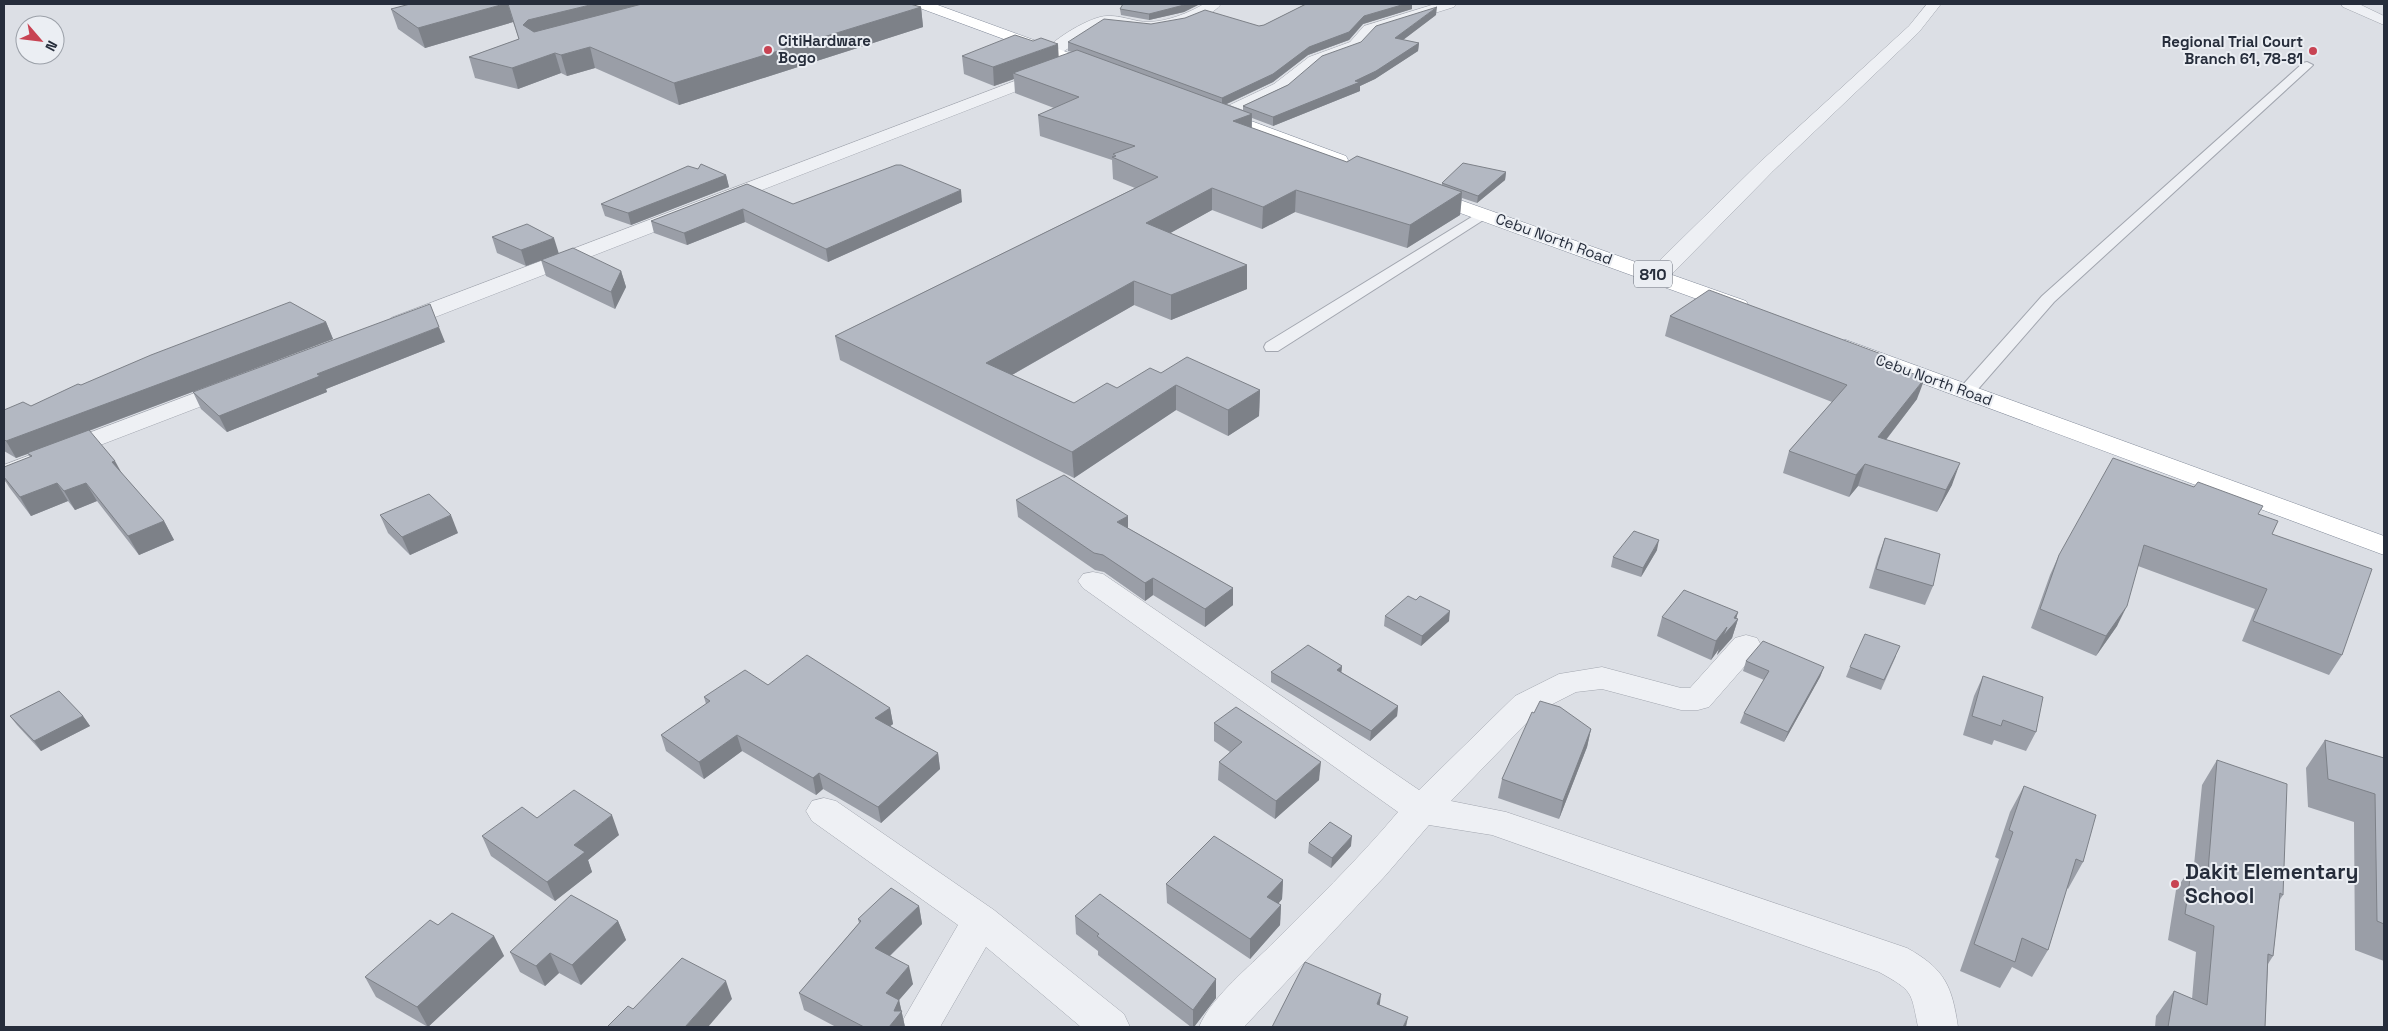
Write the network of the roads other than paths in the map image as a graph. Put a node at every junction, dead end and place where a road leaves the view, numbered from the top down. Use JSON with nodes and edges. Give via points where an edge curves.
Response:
{"nodes":[{"id":1,"x":922,"y":4,"type":"edge"},
{"id":2,"x":1214,"y":4,"type":"edge"},
{"id":3,"x":1449,"y":4,"type":"edge"},
{"id":4,"x":1934,"y":4,"type":"edge"},
{"id":5,"x":2348,"y":4,"type":"edge"},
{"id":6,"x":2384,"y":21,"type":"edge"},
{"id":7,"x":1052,"y":52,"type":"junction"},
{"id":8,"x":1078,"y":62,"type":"junction"},
{"id":9,"x":2307,"y":65,"type":"dead end"},
{"id":10,"x":1115,"y":75,"type":"edge"},
{"id":11,"x":1196,"y":105,"type":"edge"},
{"id":12,"x":1223,"y":116,"type":"junction"},
{"id":13,"x":1361,"y":169,"type":"edge"},
{"id":14,"x":1407,"y":187,"type":"edge"},
{"id":15,"x":1483,"y":214,"type":"junction"},
{"id":16,"x":1657,"y":276,"type":"junction"},
{"id":17,"x":1757,"y":313,"type":"edge"},
{"id":18,"x":379,"y":331,"type":"edge"},
{"id":19,"x":1830,"y":341,"type":"edge"},
{"id":20,"x":1272,"y":347,"type":"dead end"},
{"id":21,"x":250,"y":379,"type":"edge"},
{"id":22,"x":1966,"y":392,"type":"junction"},
{"id":23,"x":4,"y":474,"type":"edge"},
{"id":24,"x":2384,"y":546,"type":"edge"},
{"id":25,"x":1092,"y":581,"type":"dead end"},
{"id":26,"x":1746,"y":645,"type":"dead end"},
{"id":27,"x":1421,"y":810,"type":"junction"},
{"id":28,"x":824,"y":811,"type":"dead end"},
{"id":29,"x":981,"y":921,"type":"junction"},
{"id":30,"x":919,"y":1027,"type":"edge"},
{"id":31,"x":1110,"y":1027,"type":"edge"},
{"id":32,"x":1219,"y":1027,"type":"edge"},
{"id":33,"x":1938,"y":1027,"type":"edge"}],
"edges":[{"from":1,"to":7,"type":"highway"},
{"from":2,"to":7,"type":"street","via":[[1162,24],[1142,26],[1113,20],[1097,22]]},
{"from":3,"to":12,"type":"street","via":[[1369,28],[1354,45],[1314,60],[1280,88]]},
{"from":4,"to":16,"type":"street","via":[[1914,29],[1766,167]]},
{"from":5,"to":6,"type":"street"},
{"from":7,"to":8,"type":"highway"},
{"from":8,"to":10,"type":"highway"},
{"from":8,"to":18,"type":"street"},
{"from":9,"to":22,"type":"lane","via":[[2048,299]]},
{"from":11,"to":12,"type":"highway"},
{"from":12,"to":13,"type":"highway"},
{"from":14,"to":15,"type":"highway","name":"Cebu North Road","number":"810"},
{"from":15,"to":16,"type":"highway","name":"Cebu North Road","number":"810"},
{"from":15,"to":20,"type":"lane"},
{"from":16,"to":17,"type":"highway","name":"Cebu North Road","number":"810"},
{"from":19,"to":22,"type":"highway","name":"Cebu North Road"},
{"from":21,"to":23,"type":"street"},
{"from":22,"to":24,"type":"highway","name":"Cebu North Road"},
{"from":25,"to":27,"type":"street"},
{"from":26,"to":27,"type":"street","via":[[1698,699],[1681,699],[1602,678],[1570,682],[1526,704]]},
{"from":27,"to":32,"type":"street","via":[[1350,889],[1250,990]]},
{"from":27,"to":33,"type":"street","via":[[1494,822],[1893,960],[1930,986]]},
{"from":28,"to":29,"type":"street"},
{"from":29,"to":30,"type":"street"},
{"from":29,"to":31,"type":"street"}]}
